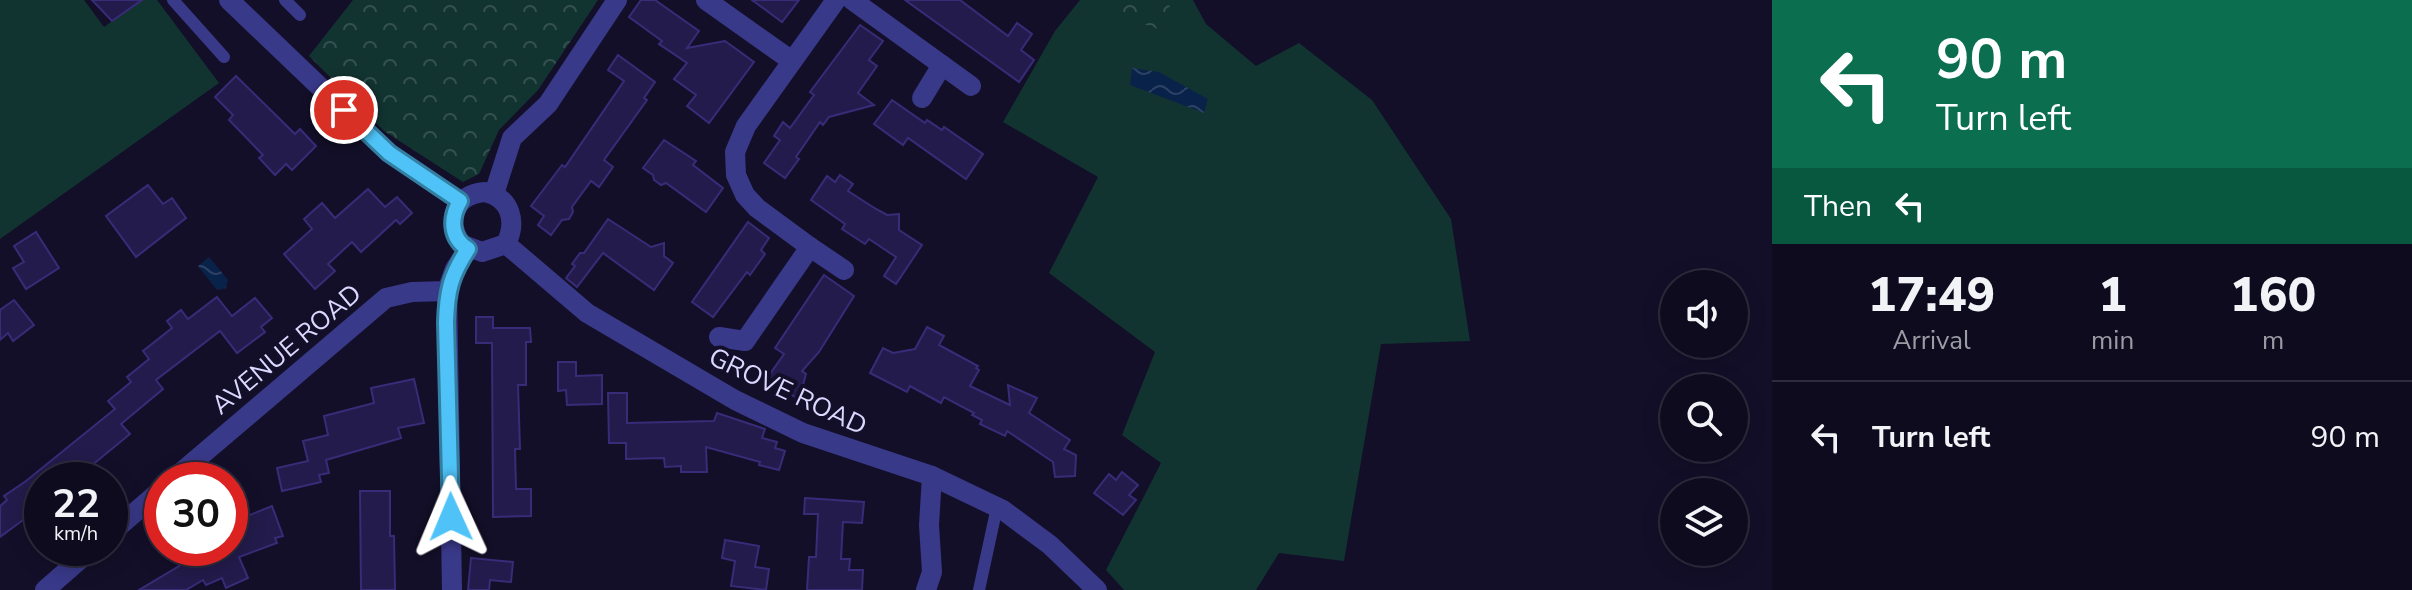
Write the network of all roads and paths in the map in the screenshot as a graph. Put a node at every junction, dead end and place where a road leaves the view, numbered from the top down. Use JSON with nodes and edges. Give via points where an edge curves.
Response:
{"nodes":[{"id":1,"x":173,"y":0,"type":"edge"},
{"id":2,"x":229,"y":0,"type":"edge"},
{"id":3,"x":285,"y":0,"type":"edge"},
{"id":4,"x":617,"y":0,"type":"edge"},
{"id":5,"x":706,"y":0,"type":"edge"},
{"id":6,"x":836,"y":0,"type":"edge"},
{"id":7,"x":852,"y":0,"type":"edge"},
{"id":8,"x":300,"y":15,"type":"dead end"},
{"id":9,"x":224,"y":57,"type":"dead end"},
{"id":10,"x":792,"y":61,"type":"junction"},
{"id":11,"x":942,"y":65,"type":"junction"},
{"id":12,"x":971,"y":86,"type":"dead end"},
{"id":13,"x":922,"y":98,"type":"dead end"},
{"id":14,"x":494,"y":194,"type":"junction"},
{"id":15,"x":460,"y":201,"type":"junction"},
{"id":16,"x":506,"y":244,"type":"junction"},
{"id":17,"x":810,"y":247,"type":"junction"},
{"id":18,"x":468,"y":249,"type":"junction"},
{"id":19,"x":844,"y":270,"type":"dead end"},
{"id":20,"x":447,"y":291,"type":"junction"},
{"id":21,"x":719,"y":337,"type":"dead end"},
{"id":22,"x":193,"y":462,"type":"edge"},
{"id":23,"x":932,"y":476,"type":"junction"},
{"id":24,"x":144,"y":505,"type":"edge"},
{"id":25,"x":997,"y":507,"type":"junction"},
{"id":26,"x":128,"y":518,"type":"edge"},
{"id":27,"x":72,"y":566,"type":"edge"},
{"id":28,"x":45,"y":590,"type":"edge"},
{"id":29,"x":452,"y":590,"type":"edge"},
{"id":30,"x":926,"y":590,"type":"edge"},
{"id":31,"x":979,"y":590,"type":"edge"},
{"id":32,"x":1097,"y":590,"type":"edge"}],
"edges":[{"from":1,"to":9,"type":"lane"},
{"from":2,"to":15,"type":"street","via":[[389,153]]},
{"from":3,"to":8,"type":"lane"},
{"from":4,"to":14,"type":"street","via":[[548,104],[512,138]]},
{"from":5,"to":10,"type":"street"},
{"from":6,"to":10,"type":"street"},
{"from":7,"to":11,"type":"street"},
{"from":10,"to":17,"type":"street","via":[[746,126],[735,152],[736,175],[757,208]]},
{"from":11,"to":12,"type":"street"},
{"from":11,"to":13,"type":"street"},
{"from":14,"to":15,"type":"street","via":[[473,193]]},
{"from":14,"to":16,"type":"street","via":[[512,218]]},
{"from":15,"to":18,"type":"street","via":[[453,212],[453,230]]},
{"from":16,"to":18,"type":"street","via":[[482,252]]},
{"from":16,"to":23,"type":"street","name":"GROVE ROAD","via":[[587,313],[735,400],[803,433]]},
{"from":17,"to":19,"type":"street"},
{"from":17,"to":21,"type":"street","via":[[752,348]]},
{"from":18,"to":20,"type":"street"},
{"from":20,"to":22,"type":"street","name":"AVENUE ROAD","via":[[386,298]]},
{"from":20,"to":29,"type":"street"},
{"from":23,"to":25,"type":"street","name":"GROVE ROAD"},
{"from":23,"to":30,"type":"street","via":[[932,572]]},
{"from":24,"to":26,"type":"street"},
{"from":25,"to":31,"type":"lane"},
{"from":25,"to":32,"type":"street","name":"GROVE ROAD","via":[[1050,545]]},
{"from":27,"to":28,"type":"street"}]}
